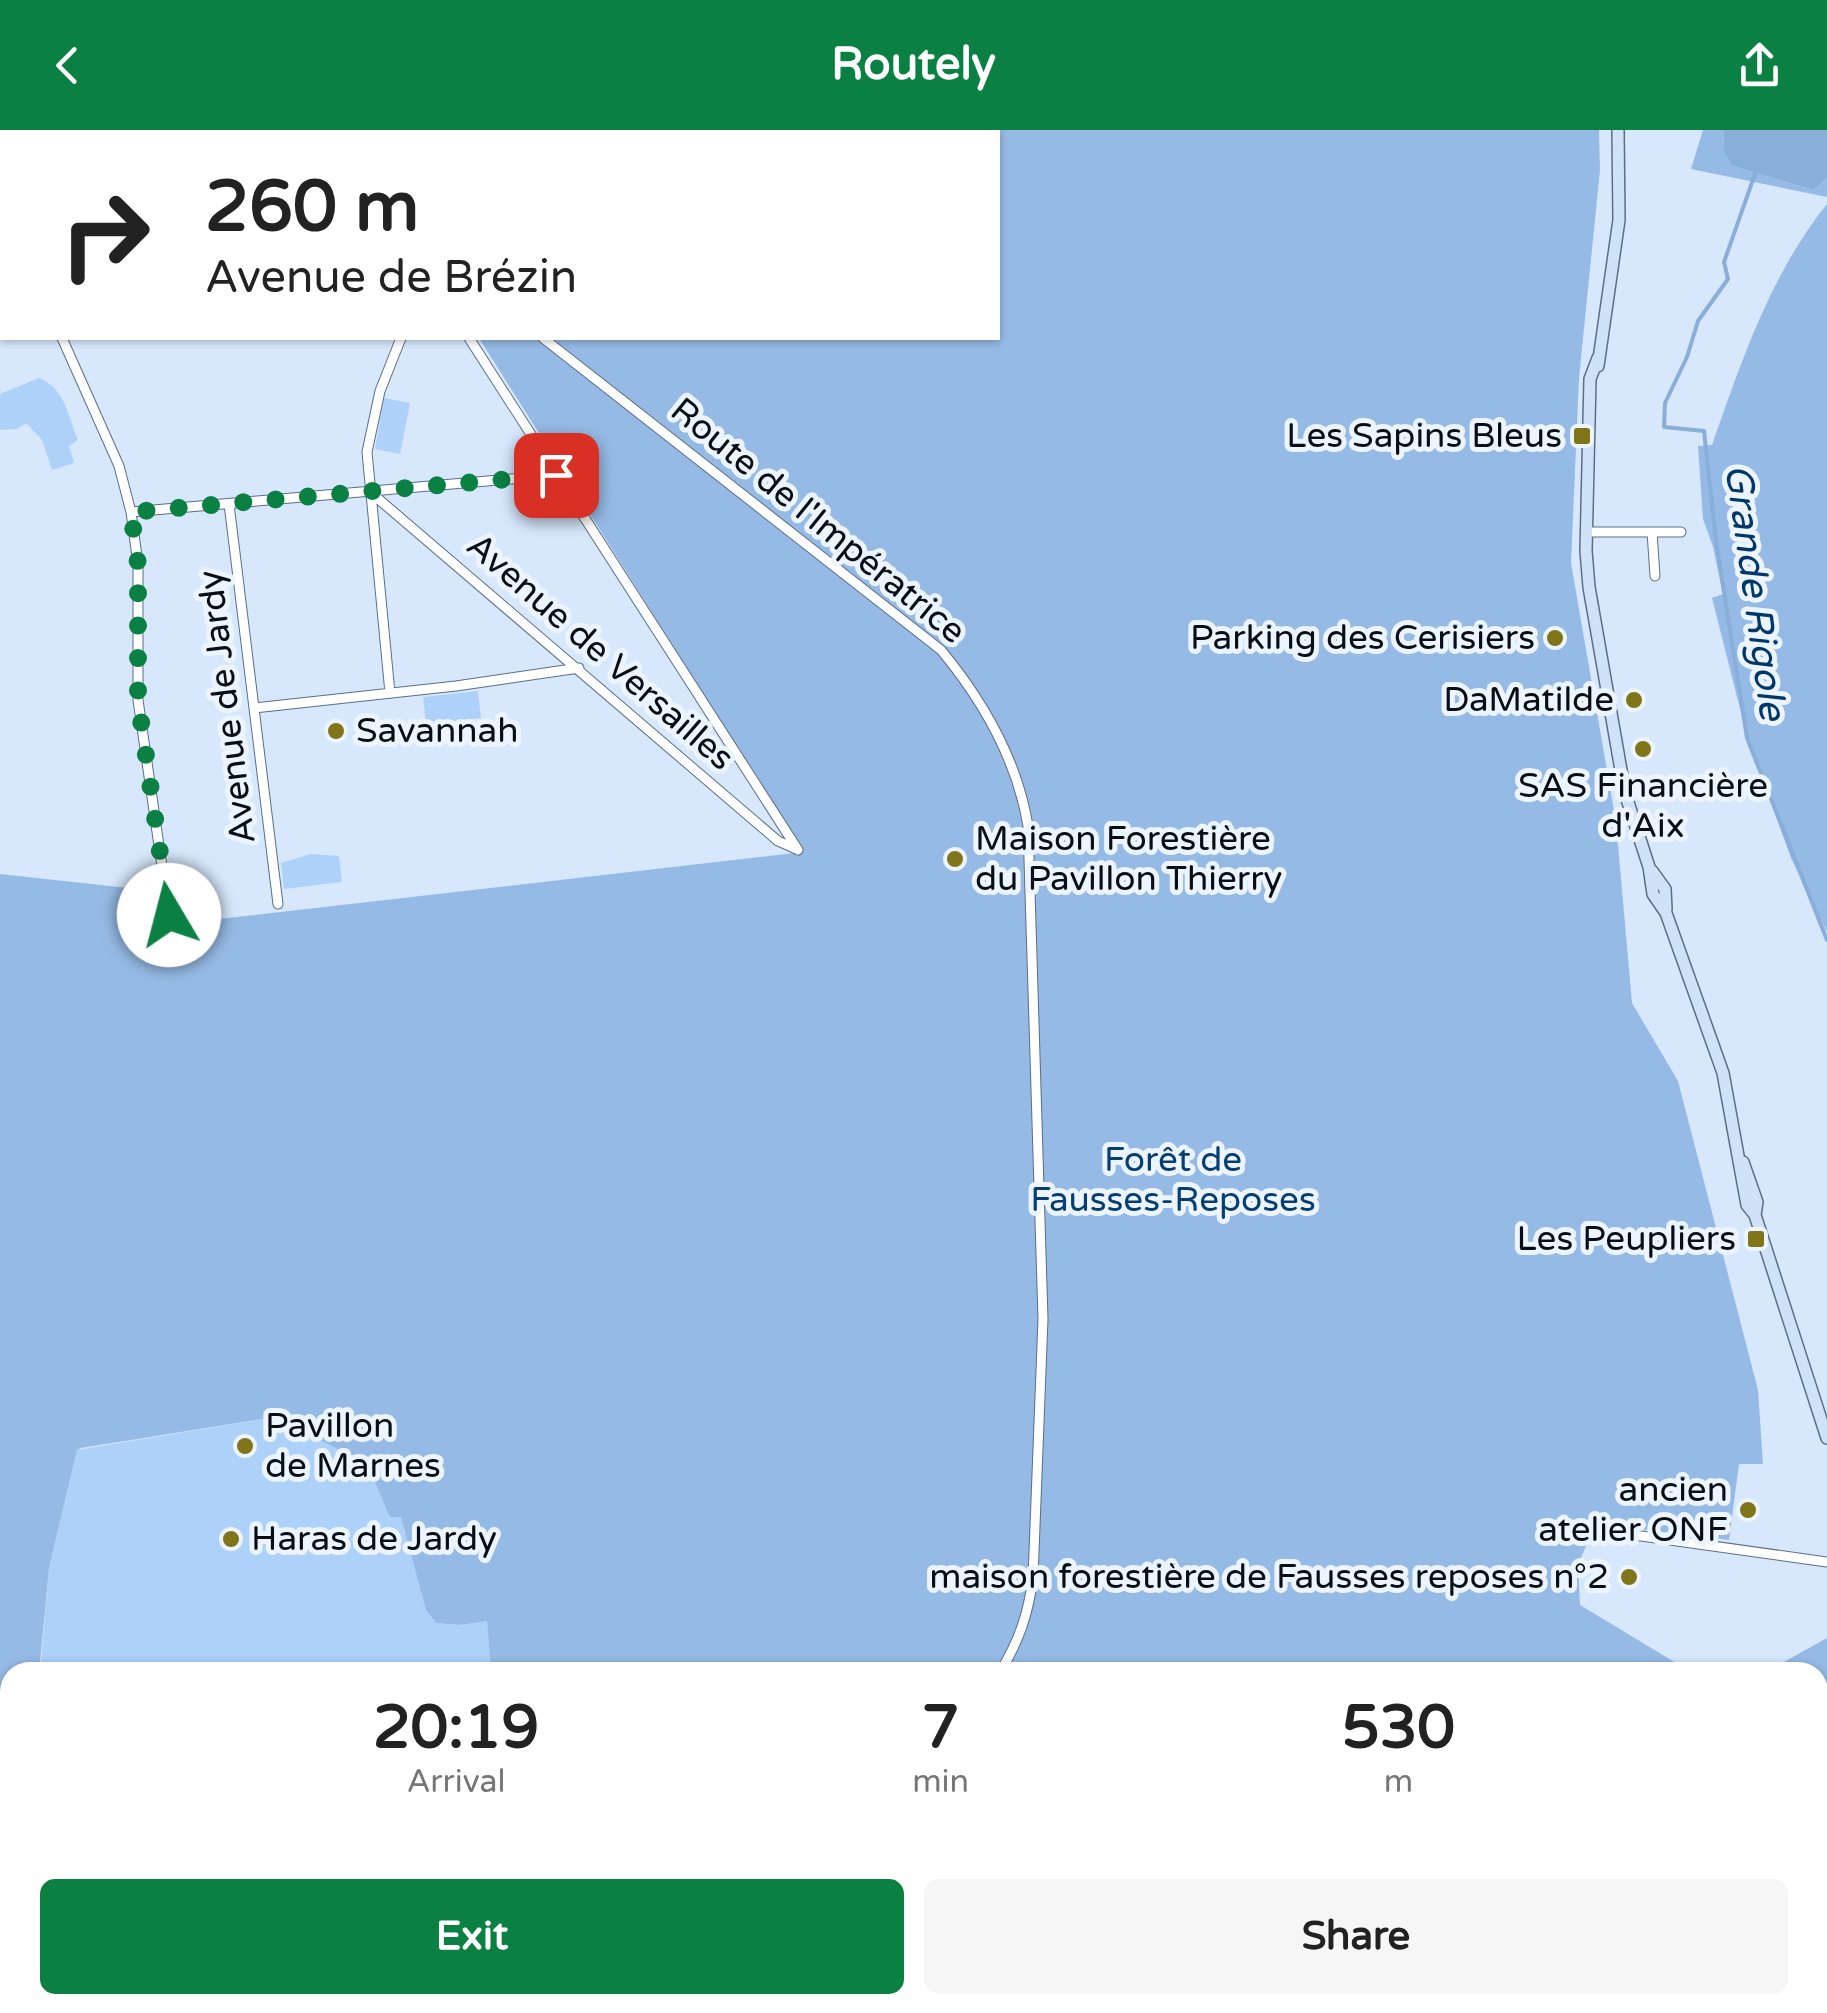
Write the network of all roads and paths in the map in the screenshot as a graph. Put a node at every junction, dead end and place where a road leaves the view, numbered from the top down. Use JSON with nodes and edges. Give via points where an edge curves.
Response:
{"nodes":[{"id":1,"x":1618,"y":130,"type":"edge"},
{"id":2,"x":63,"y":340,"type":"edge"},
{"id":3,"x":400,"y":340,"type":"edge"},
{"id":4,"x":470,"y":340,"type":"edge"},
{"id":5,"x":546,"y":340,"type":"edge"},
{"id":6,"x":556,"y":475,"type":"junction"},
{"id":7,"x":370,"y":491,"type":"junction"},
{"id":8,"x":229,"y":504,"type":"junction"},
{"id":9,"x":131,"y":512,"type":"junction"},
{"id":10,"x":1587,"y":532,"type":"junction"},
{"id":11,"x":1652,"y":532,"type":"junction"},
{"id":12,"x":1681,"y":532,"type":"dead end"},
{"id":13,"x":1655,"y":576,"type":"dead end"},
{"id":14,"x":579,"y":668,"type":"junction"},
{"id":15,"x":390,"y":693,"type":"junction"},
{"id":16,"x":254,"y":708,"type":"junction"},
{"id":17,"x":278,"y":904,"type":"dead end"},
{"id":18,"x":169,"y":915,"type":"dead end"},
{"id":19,"x":1826,"y":1434,"type":"edge"},
{"id":20,"x":1577,"y":1526,"type":"dead end"},
{"id":21,"x":1827,"y":1562,"type":"edge"},
{"id":22,"x":1006,"y":1662,"type":"edge"}],
"edges":[{"from":1,"to":10,"type":"main road","via":[[1619,220],[1590,380]]},
{"from":2,"to":9,"type":"street","via":[[119,466]]},
{"from":3,"to":7,"type":"street","via":[[370,436]]},
{"from":4,"to":6,"type":"street"},
{"from":5,"to":22,"type":"street","name":"Route de l'Impératrice","via":[[942,650],[994,724],[1022,792],[1043,1320],[1033,1578],[1020,1640]]},
{"from":6,"to":7,"type":"street"},
{"from":6,"to":14,"type":"street","name":"Avenue de Versailles","via":[[798,850],[778,841]]},
{"from":7,"to":8,"type":"street"},
{"from":7,"to":14,"type":"street","name":"Avenue de Versailles"},
{"from":7,"to":15,"type":"street"},
{"from":8,"to":9,"type":"street"},
{"from":8,"to":16,"type":"street","name":"Avenue de Jardy"},
{"from":9,"to":18,"type":"street","via":[[138,564],[138,700]]},
{"from":10,"to":11,"type":"street"},
{"from":10,"to":19,"type":"main road","via":[[1589,586],[1625,793],[1650,867],[1665,889],[1666,913],[1723,1072],[1755,1215]]},
{"from":11,"to":12,"type":"street"},
{"from":11,"to":13,"type":"street"},
{"from":14,"to":15,"type":"street"},
{"from":15,"to":16,"type":"street"},
{"from":16,"to":17,"type":"street","name":"Avenue de Jardy"},
{"from":20,"to":21,"type":"street"}]}
